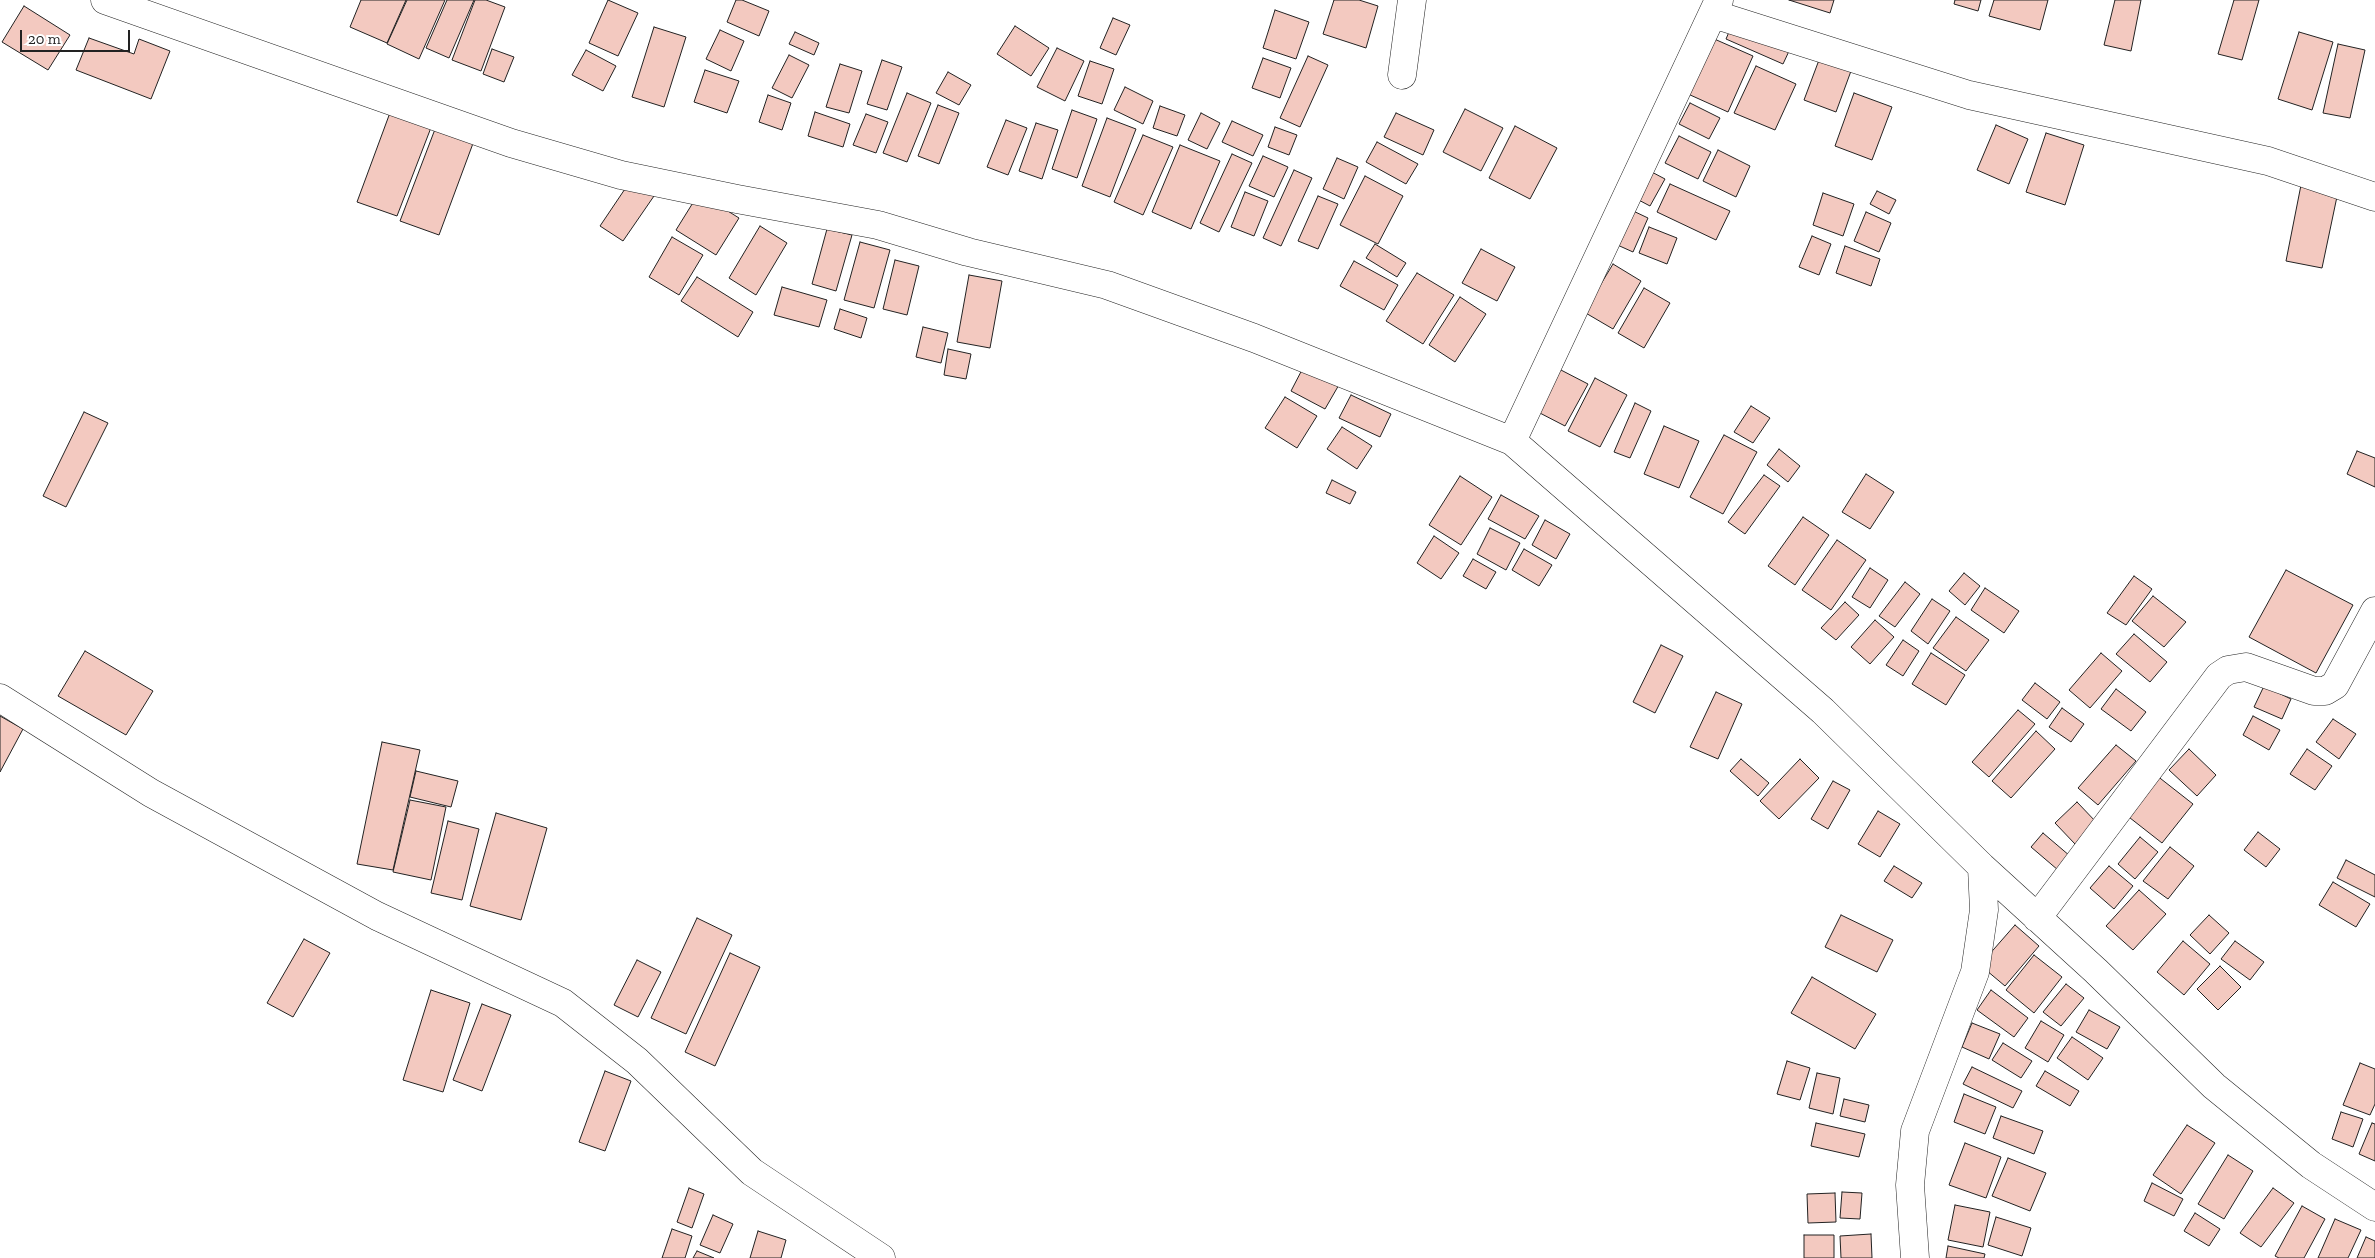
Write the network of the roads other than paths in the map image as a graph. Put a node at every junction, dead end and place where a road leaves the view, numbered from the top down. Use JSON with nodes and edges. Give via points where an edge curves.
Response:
{"nodes":[{"id":1,"x":105,"y":0,"type":"edge"},
{"id":2,"x":1412,"y":0,"type":"edge"},
{"id":3,"x":1716,"y":7,"type":"edge"},
{"id":4,"x":1402,"y":74,"type":"dead end"},
{"id":5,"x":2375,"y":197,"type":"edge"},
{"id":6,"x":1512,"y":441,"type":"junction"},
{"id":7,"x":2375,"y":611,"type":"edge"},
{"id":8,"x":0,"y":698,"type":"edge"},
{"id":9,"x":1982,"y":867,"type":"junction"},
{"id":10,"x":2037,"y":918,"type":"junction"},
{"id":11,"x":2375,"y":1207,"type":"edge"},
{"id":12,"x":881,"y":1258,"type":"edge"},
{"id":13,"x":1914,"y":1258,"type":"edge"}],
"edges":[{"from":1,"to":6,"type":"street","via":[[511,143],[621,175],[736,200],[878,225],[968,252],[1106,285],[1254,338]]},
{"from":2,"to":4,"type":"street"},
{"from":3,"to":5,"type":"street","via":[[1969,94],[2268,161]]},
{"from":3,"to":6,"type":"street"},
{"from":6,"to":9,"type":"street","via":[[1823,712]]},
{"from":7,"to":10,"type":"street","via":[[2335,685],[2326,691],[2314,691],[2246,666],[2228,670],[2219,676]]},
{"from":8,"to":12,"type":"street","via":[[151,793],[360,906],[563,1003],[637,1062],[752,1172]]},
{"from":9,"to":10,"type":"street"},
{"from":9,"to":13,"type":"street","via":[[1984,910],[1976,972],[1915,1131],[1910,1185]]},
{"from":10,"to":11,"type":"street","via":[[2214,1086],[2311,1165]]}]}
